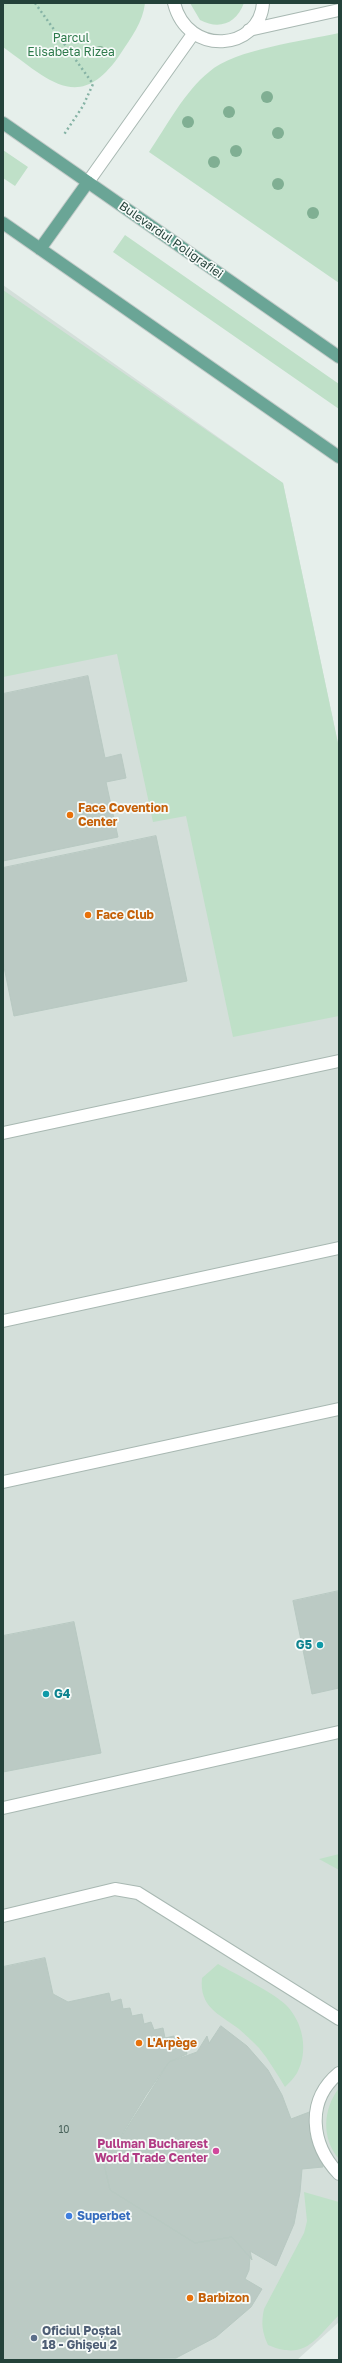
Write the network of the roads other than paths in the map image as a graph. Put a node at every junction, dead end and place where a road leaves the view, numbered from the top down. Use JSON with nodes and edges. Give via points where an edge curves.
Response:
{"nodes":[{"id":1,"x":174,"y":3,"type":"edge"},
{"id":2,"x":263,"y":3,"type":"edge"},
{"id":3,"x":339,"y":10,"type":"edge"},
{"id":4,"x":249,"y":30,"type":"junction"},
{"id":5,"x":193,"y":34,"type":"junction"},
{"id":6,"x":3,"y":123,"type":"edge"},
{"id":7,"x":88,"y":182,"type":"junction"},
{"id":8,"x":3,"y":223,"type":"edge"},
{"id":9,"x":40,"y":249,"type":"junction"},
{"id":10,"x":339,"y":357,"type":"edge"},
{"id":11,"x":339,"y":457,"type":"edge"},
{"id":12,"x":339,"y":1061,"type":"edge"},
{"id":13,"x":3,"y":1133,"type":"edge"},
{"id":14,"x":339,"y":1248,"type":"edge"},
{"id":15,"x":3,"y":1321,"type":"edge"},
{"id":16,"x":339,"y":1409,"type":"edge"},
{"id":17,"x":3,"y":1482,"type":"edge"},
{"id":18,"x":339,"y":1732,"type":"edge"},
{"id":19,"x":3,"y":1808,"type":"edge"},
{"id":20,"x":3,"y":1916,"type":"edge"},
{"id":21,"x":339,"y":2020,"type":"edge"},
{"id":22,"x":339,"y":2073,"type":"edge"},
{"id":23,"x":339,"y":2174,"type":"edge"}],
"edges":[{"from":1,"to":5,"type":"lane","via":[[184,26]]},
{"from":2,"to":4,"type":"lane","via":[[258,20]]},
{"from":3,"to":4,"type":"lane"},
{"from":4,"to":5,"type":"lane","via":[[228,41],[216,42]]},
{"from":5,"to":7,"type":"lane"},
{"from":6,"to":7,"type":"main road","name":"Bulevardul Poligrafiei"},
{"from":7,"to":9,"type":"main road"},
{"from":7,"to":10,"type":"main road","name":"Bulevardul Poligrafiei"},
{"from":8,"to":9,"type":"main road"},
{"from":9,"to":11,"type":"main road"},
{"from":12,"to":13,"type":"lane"},
{"from":14,"to":15,"type":"lane"},
{"from":16,"to":17,"type":"lane"},
{"from":18,"to":19,"type":"lane"},
{"from":20,"to":21,"type":"lane","via":[[115,1889],[138,1893]]},
{"from":22,"to":23,"type":"lane","via":[[323,2093],[316,2110],[315,2128],[319,2146],[328,2163]]}]}
